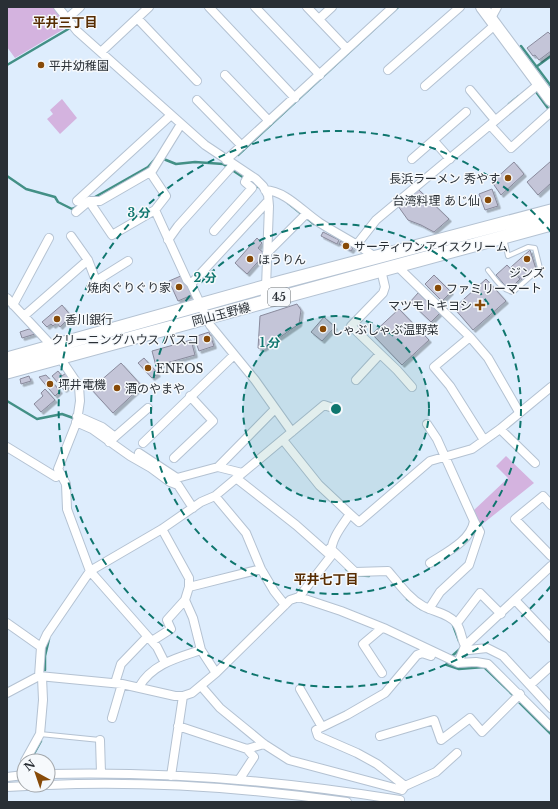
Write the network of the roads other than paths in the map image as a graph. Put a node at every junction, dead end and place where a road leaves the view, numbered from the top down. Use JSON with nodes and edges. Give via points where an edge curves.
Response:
{"nodes":[{"id":1,"x":58,"y":7,"type":"edge"},
{"id":2,"x":80,"y":7,"type":"edge"},
{"id":3,"x":149,"y":7,"type":"edge"},
{"id":4,"x":209,"y":7,"type":"edge"},
{"id":5,"x":255,"y":7,"type":"edge"},
{"id":6,"x":307,"y":7,"type":"edge"},
{"id":7,"x":332,"y":7,"type":"edge"},
{"id":8,"x":393,"y":7,"type":"edge"},
{"id":9,"x":460,"y":7,"type":"edge"},
{"id":10,"x":482,"y":7,"type":"edge"},
{"id":11,"x":497,"y":7,"type":"edge"},
{"id":12,"x":68,"y":18,"type":"junction"},
{"id":13,"x":137,"y":18,"type":"junction"},
{"id":14,"x":319,"y":19,"type":"junction"},
{"id":15,"x":494,"y":21,"type":"junction"},
{"id":16,"x":347,"y":49,"type":"junction"},
{"id":17,"x":101,"y":52,"type":"junction"},
{"id":18,"x":388,"y":70,"type":"dead end"},
{"id":19,"x":225,"y":75,"type":"dead end"},
{"id":20,"x":320,"y":75,"type":"junction"},
{"id":21,"x":197,"y":81,"type":"dead end"},
{"id":22,"x":426,"y":86,"type":"dead end"},
{"id":23,"x":535,"y":86,"type":"junction"},
{"id":24,"x":470,"y":90,"type":"dead end"},
{"id":25,"x":294,"y":98,"type":"junction"},
{"id":26,"x":196,"y":100,"type":"dead end"},
{"id":27,"x":551,"y":100,"type":"edge"},
{"id":28,"x":466,"y":112,"type":"dead end"},
{"id":29,"x":550,"y":113,"type":"edge"},
{"id":30,"x":171,"y":115,"type":"junction"},
{"id":31,"x":493,"y":120,"type":"junction"},
{"id":32,"x":269,"y":121,"type":"junction"},
{"id":33,"x":181,"y":124,"type":"junction"},
{"id":34,"x":434,"y":140,"type":"junction"},
{"id":35,"x":242,"y":146,"type":"junction"},
{"id":36,"x":448,"y":158,"type":"junction"},
{"id":37,"x":412,"y":160,"type":"dead end"},
{"id":38,"x":229,"y":164,"type":"junction"},
{"id":39,"x":150,"y":172,"type":"junction"},
{"id":40,"x":248,"y":178,"type":"junction"},
{"id":41,"x":265,"y":190,"type":"junction"},
{"id":42,"x":77,"y":201,"type":"dead end"},
{"id":43,"x":268,"y":201,"type":"junction"},
{"id":44,"x":89,"y":202,"type":"junction"},
{"id":45,"x":155,"y":210,"type":"junction"},
{"id":46,"x":551,"y":211,"type":"edge"},
{"id":47,"x":76,"y":212,"type":"dead end"},
{"id":48,"x":305,"y":215,"type":"junction"},
{"id":49,"x":551,"y":224,"type":"edge"},
{"id":50,"x":214,"y":231,"type":"dead end"},
{"id":51,"x":71,"y":236,"type":"dead end"},
{"id":52,"x":503,"y":236,"type":"junction"},
{"id":53,"x":49,"y":238,"type":"dead end"},
{"id":54,"x":168,"y":240,"type":"junction"},
{"id":55,"x":358,"y":243,"type":"junction"},
{"id":56,"x":267,"y":253,"type":"junction"},
{"id":57,"x":376,"y":257,"type":"junction"},
{"id":58,"x":88,"y":260,"type":"junction"},
{"id":59,"x":128,"y":261,"type":"dead end"},
{"id":60,"x":396,"y":265,"type":"junction"},
{"id":61,"x":381,"y":270,"type":"junction"},
{"id":62,"x":488,"y":270,"type":"dead end"},
{"id":63,"x":191,"y":284,"type":"junction"},
{"id":64,"x":266,"y":287,"type":"junction"},
{"id":65,"x":7,"y":298,"type":"edge"},
{"id":66,"x":264,"y":302,"type":"junction"},
{"id":67,"x":13,"y":305,"type":"junction"},
{"id":68,"x":201,"y":305,"type":"junction"},
{"id":69,"x":24,"y":316,"type":"junction"},
{"id":70,"x":207,"y":318,"type":"junction"},
{"id":71,"x":470,"y":337,"type":"junction"},
{"id":72,"x":52,"y":346,"type":"junction"},
{"id":73,"x":380,"y":354,"type":"junction"},
{"id":74,"x":234,"y":355,"type":"junction"},
{"id":75,"x":60,"y":357,"type":"junction"},
{"id":76,"x":7,"y":358,"type":"edge"},
{"id":77,"x":7,"y":372,"type":"edge"},
{"id":78,"x":356,"y":380,"type":"dead end"},
{"id":79,"x":412,"y":387,"type":"dead end"},
{"id":80,"x":551,"y":387,"type":"edge"},
{"id":81,"x":190,"y":396,"type":"junction"},
{"id":82,"x":148,"y":408,"type":"dead end"},
{"id":83,"x":330,"y":408,"type":"dead end"},
{"id":84,"x":275,"y":409,"type":"junction"},
{"id":85,"x":519,"y":412,"type":"junction"},
{"id":86,"x":77,"y":419,"type":"junction"},
{"id":87,"x":427,"y":424,"type":"dead end"},
{"id":88,"x":500,"y":429,"type":"junction"},
{"id":89,"x":292,"y":432,"type":"junction"},
{"id":90,"x":112,"y":440,"type":"junction"},
{"id":91,"x":283,"y":440,"type":"junction"},
{"id":92,"x":484,"y":440,"type":"junction"},
{"id":93,"x":143,"y":443,"type":"dead end"},
{"id":94,"x":7,"y":447,"type":"edge"},
{"id":95,"x":139,"y":453,"type":"dead end"},
{"id":96,"x":446,"y":457,"type":"junction"},
{"id":97,"x":174,"y":458,"type":"dead end"},
{"id":98,"x":535,"y":463,"type":"dead end"},
{"id":99,"x":150,"y":464,"type":"junction"},
{"id":100,"x":218,"y":467,"type":"junction"},
{"id":101,"x":61,"y":474,"type":"junction"},
{"id":102,"x":239,"y":476,"type":"junction"},
{"id":103,"x":215,"y":496,"type":"junction"},
{"id":104,"x":551,"y":504,"type":"edge"},
{"id":105,"x":193,"y":508,"type":"junction"},
{"id":106,"x":350,"y":514,"type":"junction"},
{"id":107,"x":474,"y":521,"type":"junction"},
{"id":108,"x":162,"y":529,"type":"junction"},
{"id":109,"x":330,"y":552,"type":"junction"},
{"id":110,"x":551,"y":556,"type":"edge"},
{"id":111,"x":430,"y":563,"type":"dead end"},
{"id":112,"x":551,"y":566,"type":"edge"},
{"id":113,"x":261,"y":569,"type":"junction"},
{"id":114,"x":90,"y":571,"type":"junction"},
{"id":115,"x":190,"y":587,"type":"junction"},
{"id":116,"x":299,"y":597,"type":"junction"},
{"id":117,"x":185,"y":600,"type":"junction"},
{"id":118,"x":515,"y":600,"type":"junction"},
{"id":119,"x":285,"y":605,"type":"junction"},
{"id":120,"x":429,"y":609,"type":"junction"},
{"id":121,"x":501,"y":614,"type":"junction"},
{"id":122,"x":7,"y":623,"type":"edge"},
{"id":123,"x":457,"y":623,"type":"junction"},
{"id":124,"x":382,"y":628,"type":"junction"},
{"id":125,"x":551,"y":638,"type":"edge"},
{"id":126,"x":150,"y":639,"type":"junction"},
{"id":127,"x":465,"y":646,"type":"junction"},
{"id":128,"x":41,"y":647,"type":"junction"},
{"id":129,"x":201,"y":650,"type":"junction"},
{"id":130,"x":442,"y":656,"type":"junction"},
{"id":131,"x":165,"y":663,"type":"junction"},
{"id":132,"x":458,"y":663,"type":"junction"},
{"id":133,"x":551,"y":666,"type":"edge"},
{"id":134,"x":216,"y":673,"type":"junction"},
{"id":135,"x":382,"y":673,"type":"dead end"},
{"id":136,"x":40,"y":677,"type":"junction"},
{"id":137,"x":119,"y":684,"type":"junction"},
{"id":138,"x":530,"y":684,"type":"junction"},
{"id":139,"x":201,"y":686,"type":"junction"},
{"id":140,"x":139,"y":687,"type":"junction"},
{"id":141,"x":300,"y":689,"type":"dead end"},
{"id":142,"x":7,"y":693,"type":"edge"},
{"id":143,"x":520,"y":694,"type":"junction"},
{"id":144,"x":183,"y":696,"type":"junction"},
{"id":145,"x":551,"y":707,"type":"edge"},
{"id":146,"x":112,"y":718,"type":"dead end"},
{"id":147,"x":178,"y":726,"type":"junction"},
{"id":148,"x":322,"y":727,"type":"junction"},
{"id":149,"x":551,"y":727,"type":"edge"},
{"id":150,"x":42,"y":734,"type":"junction"},
{"id":151,"x":380,"y":736,"type":"dead end"},
{"id":152,"x":100,"y":740,"type":"joint"},
{"id":153,"x":264,"y":744,"type":"junction"},
{"id":154,"x":247,"y":749,"type":"junction"},
{"id":155,"x":30,"y":753,"type":"edge"},
{"id":156,"x":457,"y":753,"type":"dead end"},
{"id":157,"x":101,"y":773,"type":"junction"},
{"id":158,"x":56,"y":774,"type":"edge"},
{"id":159,"x":169,"y":776,"type":"junction"},
{"id":160,"x":239,"y":780,"type":"junction"},
{"id":161,"x":56,"y":785,"type":"edge"},
{"id":162,"x":147,"y":785,"type":"junction"},
{"id":163,"x":403,"y":788,"type":"junction"},
{"id":164,"x":400,"y":800,"type":"junction"},
{"id":165,"x":347,"y":802,"type":"edge"},
{"id":166,"x":391,"y":802,"type":"edge"}],
"edges":[{"from":1,"to":12,"type":"street"},
{"from":2,"to":12,"type":"street"},
{"from":3,"to":13,"type":"street"},
{"from":4,"to":25,"type":"street"},
{"from":5,"to":20,"type":"street"},
{"from":6,"to":14,"type":"street"},
{"from":7,"to":14,"type":"street"},
{"from":8,"to":16,"type":"street"},
{"from":9,"to":18,"type":"street"},
{"from":10,"to":15,"type":"street"},
{"from":11,"to":15,"type":"street"},
{"from":12,"to":17,"type":"street","via":[[77,31]]},
{"from":13,"to":17,"type":"street"},
{"from":13,"to":21,"type":"street"},
{"from":14,"to":16,"type":"street"},
{"from":15,"to":22,"type":"street"},
{"from":15,"to":23,"type":"street"},
{"from":16,"to":20,"type":"street"},
{"from":17,"to":30,"type":"street"},
{"from":19,"to":32,"type":"street"},
{"from":20,"to":25,"type":"street"},
{"from":23,"to":27,"type":"street"},
{"from":23,"to":31,"type":"street"},
{"from":24,"to":31,"type":"street"},
{"from":25,"to":32,"type":"street"},
{"from":26,"to":35,"type":"street"},
{"from":28,"to":34,"type":"street"},
{"from":29,"to":31,"type":"street","via":[[511,148]]},
{"from":30,"to":33,"type":"street"},
{"from":30,"to":42,"type":"street"},
{"from":31,"to":36,"type":"street"},
{"from":32,"to":35,"type":"street"},
{"from":33,"to":38,"type":"street"},
{"from":33,"to":39,"type":"street"},
{"from":34,"to":36,"type":"street"},
{"from":34,"to":37,"type":"street"},
{"from":35,"to":38,"type":"street"},
{"from":36,"to":55,"type":"street","via":[[376,220]]},
{"from":38,"to":40,"type":"street"},
{"from":38,"to":54,"type":"street"},
{"from":39,"to":44,"type":"street","via":[[100,201]]},
{"from":39,"to":45,"type":"street","via":[[166,196]]},
{"from":40,"to":41,"type":"street","via":[[256,179]]},
{"from":40,"to":50,"type":"street","via":[[244,182],[252,188]]},
{"from":41,"to":43,"type":"street"},
{"from":41,"to":48,"type":"street","via":[[281,194]]},
{"from":43,"to":56,"type":"street"},
{"from":43,"to":63,"type":"street"},
{"from":44,"to":45,"type":"street","via":[[112,235]]},
{"from":44,"to":47,"type":"street"},
{"from":45,"to":54,"type":"street"},
{"from":46,"to":57,"type":"main road","name":"岡山玉野線","number":"45"},
{"from":48,"to":55,"type":"street"},
{"from":48,"to":56,"type":"street"},
{"from":49,"to":52,"type":"main road","name":"岡山玉野線","number":"45"},
{"from":51,"to":58,"type":"street"},
{"from":52,"to":60,"type":"main road","name":"岡山玉野線","number":"45"},
{"from":52,"to":62,"type":"lane","via":[[508,256],[528,247],[535,248],[540,268],[513,292],[507,291]]},
{"from":53,"to":67,"type":"street"},
{"from":54,"to":63,"type":"street"},
{"from":55,"to":57,"type":"street"},
{"from":56,"to":64,"type":"street"},
{"from":57,"to":64,"type":"main road","name":"岡山玉野線","number":"45"},
{"from":58,"to":59,"type":"street","via":[[96,281]]},
{"from":58,"to":69,"type":"street"},
{"from":60,"to":61,"type":"main road","name":"岡山玉野線","number":"45"},
{"from":60,"to":71,"type":"street"},
{"from":61,"to":66,"type":"main road","name":"岡山玉野線","number":"45"},
{"from":61,"to":73,"type":"street","via":[[385,287],[383,293],[351,326]]},
{"from":63,"to":68,"type":"street"},
{"from":64,"to":66,"type":"street"},
{"from":64,"to":68,"type":"main road","name":"岡山玉野線","number":"45"},
{"from":65,"to":67,"type":"street"},
{"from":66,"to":70,"type":"main road","name":"岡山玉野線","number":"45"},
{"from":67,"to":69,"type":"street"},
{"from":68,"to":70,"type":"street"},
{"from":68,"to":72,"type":"main road","name":"岡山玉野線","number":"45"},
{"from":69,"to":72,"type":"street"},
{"from":70,"to":74,"type":"street"},
{"from":70,"to":75,"type":"main road","name":"岡山玉野線","number":"45"},
{"from":71,"to":85,"type":"street","via":[[488,358]]},
{"from":71,"to":92,"type":"street","via":[[434,367],[450,386]]},
{"from":72,"to":75,"type":"street"},
{"from":72,"to":76,"type":"main road","name":"岡山玉野線","number":"45"},
{"from":73,"to":78,"type":"street"},
{"from":73,"to":79,"type":"street"},
{"from":74,"to":81,"type":"street"},
{"from":74,"to":84,"type":"street"},
{"from":75,"to":77,"type":"main road","name":"岡山玉野線","number":"45"},
{"from":75,"to":86,"type":"street","via":[[79,386]]},
{"from":80,"to":85,"type":"street"},
{"from":81,"to":93,"type":"street"},
{"from":81,"to":97,"type":"street","via":[[213,421]]},
{"from":82,"to":90,"type":"street"},
{"from":83,"to":89,"type":"street","via":[[324,405]]},
{"from":84,"to":89,"type":"street"},
{"from":84,"to":100,"type":"street"},
{"from":85,"to":88,"type":"street"},
{"from":86,"to":90,"type":"street"},
{"from":86,"to":101,"type":"street","via":[[58,469]]},
{"from":87,"to":96,"type":"street"},
{"from":88,"to":92,"type":"street"},
{"from":88,"to":98,"type":"street"},
{"from":89,"to":91,"type":"street"},
{"from":90,"to":99,"type":"street"},
{"from":91,"to":102,"type":"street"},
{"from":91,"to":106,"type":"street","via":[[319,485]]},
{"from":92,"to":96,"type":"street","via":[[472,449]]},
{"from":94,"to":101,"type":"street","via":[[56,477]]},
{"from":95,"to":99,"type":"street"},
{"from":96,"to":106,"type":"street","via":[[430,461],[359,522]]},
{"from":96,"to":107,"type":"street","via":[[449,469]]},
{"from":99,"to":100,"type":"street","via":[[177,478]]},
{"from":99,"to":105,"type":"street","via":[[170,482],[178,485]]},
{"from":100,"to":102,"type":"street"},
{"from":101,"to":114,"type":"street","via":[[66,484],[67,509]]},
{"from":102,"to":103,"type":"street"},
{"from":102,"to":109,"type":"street"},
{"from":103,"to":105,"type":"street"},
{"from":103,"to":113,"type":"street","via":[[246,533]]},
{"from":104,"to":110,"type":"street","via":[[543,496],[515,519]]},
{"from":105,"to":108,"type":"street"},
{"from":106,"to":109,"type":"street","via":[[340,528]]},
{"from":107,"to":111,"type":"street","via":[[472,529],[462,542]]},
{"from":107,"to":120,"type":"street","via":[[480,532],[469,564],[440,592]]},
{"from":108,"to":114,"type":"street"},
{"from":108,"to":115,"type":"street","via":[[189,578]]},
{"from":109,"to":116,"type":"street"},
{"from":109,"to":120,"type":"street","via":[[354,572],[388,571],[412,598]]},
{"from":112,"to":118,"type":"street"},
{"from":113,"to":115,"type":"street"},
{"from":113,"to":119,"type":"street"},
{"from":114,"to":126,"type":"street"},
{"from":114,"to":128,"type":"street","via":[[65,606]]},
{"from":115,"to":117,"type":"street"},
{"from":116,"to":119,"type":"street"},
{"from":116,"to":124,"type":"street"},
{"from":117,"to":126,"type":"street","via":[[167,620],[171,629]]},
{"from":117,"to":129,"type":"street","via":[[193,618]]},
{"from":118,"to":121,"type":"street"},
{"from":118,"to":125,"type":"street"},
{"from":119,"to":134,"type":"street"},
{"from":120,"to":123,"type":"street","via":[[448,616]]},
{"from":121,"to":123,"type":"street","via":[[480,593]]},
{"from":121,"to":127,"type":"street"},
{"from":122,"to":128,"type":"street"},
{"from":123,"to":127,"type":"street"},
{"from":124,"to":130,"type":"street"},
{"from":124,"to":135,"type":"street","via":[[363,644]]},
{"from":126,"to":131,"type":"street"},
{"from":126,"to":137,"type":"street","via":[[121,664]]},
{"from":127,"to":132,"type":"street"},
{"from":127,"to":138,"type":"street","via":[[469,650],[494,650]]},
{"from":128,"to":136,"type":"street"},
{"from":129,"to":131,"type":"street"},
{"from":129,"to":134,"type":"street"},
{"from":130,"to":132,"type":"street"},
{"from":130,"to":148,"type":"street","via":[[422,652],[417,654],[385,693]]},
{"from":131,"to":140,"type":"street","via":[[150,672]]},
{"from":132,"to":143,"type":"street","via":[[488,664]]},
{"from":133,"to":138,"type":"street"},
{"from":134,"to":139,"type":"street"},
{"from":136,"to":137,"type":"street"},
{"from":136,"to":142,"type":"street"},
{"from":136,"to":150,"type":"street","via":[[43,700]]},
{"from":137,"to":140,"type":"street"},
{"from":137,"to":146,"type":"street"},
{"from":138,"to":145,"type":"street"},
{"from":139,"to":144,"type":"street"},
{"from":139,"to":153,"type":"street","via":[[220,708]]},
{"from":140,"to":144,"type":"street"},
{"from":141,"to":148,"type":"street"},
{"from":143,"to":149,"type":"street"},
{"from":143,"to":151,"type":"street","via":[[482,732],[470,718],[441,740],[434,720]]},
{"from":144,"to":147,"type":"street"},
{"from":147,"to":154,"type":"street"},
{"from":147,"to":159,"type":"street"},
{"from":148,"to":163,"type":"street","via":[[316,730],[318,736],[377,764]]},
{"from":150,"to":152,"type":"lane"},
{"from":150,"to":155,"type":"street"},
{"from":152,"to":157,"type":"street"},
{"from":153,"to":154,"type":"street"},
{"from":153,"to":163,"type":"street","via":[[289,760]]},
{"from":154,"to":160,"type":"street","via":[[254,757]]},
{"from":156,"to":163,"type":"street","via":[[436,772]]},
{"from":157,"to":158,"type":"street"},
{"from":157,"to":159,"type":"street"},
{"from":159,"to":160,"type":"street"},
{"from":159,"to":162,"type":"street","via":[[148,782]]},
{"from":160,"to":164,"type":"street"},
{"from":161,"to":162,"type":"street"},
{"from":162,"to":165,"type":"street","via":[[241,790]]},
{"from":163,"to":164,"type":"street"},
{"from":164,"to":166,"type":"street"}]}
